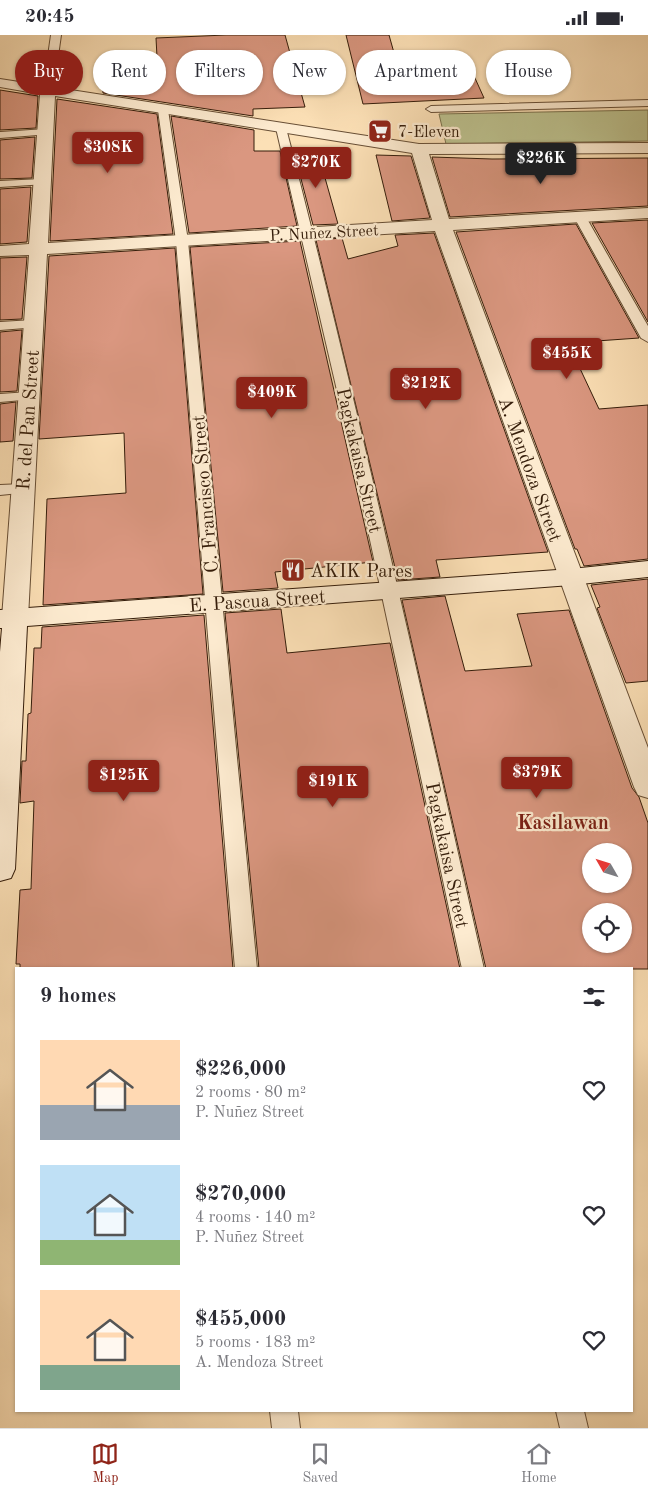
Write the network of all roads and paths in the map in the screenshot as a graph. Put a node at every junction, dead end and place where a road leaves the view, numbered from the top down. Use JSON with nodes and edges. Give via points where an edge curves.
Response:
{"nodes":[{"id":1,"x":56,"y":35,"type":"edge"},
{"id":2,"x":54,"y":50,"type":"edge"},
{"id":3,"x":0,"y":83,"type":"edge"},
{"id":4,"x":15,"y":86,"type":"edge"},
{"id":5,"x":48,"y":95,"type":"edge"},
{"id":6,"x":74,"y":95,"type":"edge"},
{"id":7,"x":648,"y":103,"type":"edge"},
{"id":8,"x":163,"y":109,"type":"junction"},
{"id":9,"x":431,"y":109,"type":"dead end"},
{"id":10,"x":281,"y":128,"type":"junction"},
{"id":11,"x":46,"y":132,"type":"junction"},
{"id":12,"x":0,"y":135,"type":"edge"},
{"id":13,"x":648,"y":148,"type":"edge"},
{"id":14,"x":419,"y":149,"type":"junction"},
{"id":15,"x":42,"y":181,"type":"junction"},
{"id":16,"x":0,"y":184,"type":"edge"},
{"id":17,"x":648,"y":213,"type":"edge"},
{"id":18,"x":580,"y":217,"type":"junction"},
{"id":19,"x":442,"y":225,"type":"junction"},
{"id":20,"x":308,"y":233,"type":"junction"},
{"id":21,"x":182,"y":241,"type":"junction"},
{"id":22,"x":38,"y":249,"type":"junction"},
{"id":23,"x":0,"y":251,"type":"edge"},
{"id":24,"x":33,"y":324,"type":"junction"},
{"id":25,"x":0,"y":326,"type":"edge"},
{"id":26,"x":648,"y":338,"type":"edge"},
{"id":27,"x":29,"y":396,"type":"junction"},
{"id":28,"x":0,"y":398,"type":"edge"},
{"id":29,"x":23,"y":489,"type":"junction"},
{"id":30,"x":0,"y":490,"type":"edge"},
{"id":31,"x":648,"y":569,"type":"edge"},
{"id":32,"x":571,"y":577,"type":"junction"},
{"id":33,"x":390,"y":590,"type":"junction"},
{"id":34,"x":214,"y":603,"type":"junction"},
{"id":35,"x":7,"y":619,"type":"edge"},
{"id":36,"x":648,"y":787,"type":"edge"},
{"id":37,"x":2,"y":803,"type":"edge"},
{"id":38,"x":0,"y":869,"type":"edge"},
{"id":39,"x":246,"y":967,"type":"edge"},
{"id":40,"x":473,"y":967,"type":"edge"},
{"id":41,"x":284,"y":1412,"type":"edge"},
{"id":42,"x":570,"y":1412,"type":"edge"},
{"id":43,"x":286,"y":1428,"type":"edge"},
{"id":44,"x":574,"y":1428,"type":"edge"}],
"edges":[{"from":1,"to":2,"type":"lane"},
{"from":3,"to":4,"type":"street"},
{"from":5,"to":11,"type":"street","name":"R. del Pan Street"},
{"from":6,"to":8,"type":"street"},
{"from":7,"to":9,"type":"lane"},
{"from":8,"to":10,"type":"street"},
{"from":8,"to":21,"type":"lane","name":"C. Francisco Street"},
{"from":10,"to":14,"type":"street"},
{"from":10,"to":20,"type":"lane","name":"Pagkakaisa Street"},
{"from":11,"to":12,"type":"lane"},
{"from":11,"to":15,"type":"street","name":"R. del Pan Street"},
{"from":13,"to":14,"type":"street"},
{"from":14,"to":19,"type":"street","name":"A. Mendoza Street"},
{"from":15,"to":16,"type":"lane"},
{"from":15,"to":22,"type":"street","name":"R. del Pan Street"},
{"from":17,"to":18,"type":"street","name":"P. Nuñez Street"},
{"from":18,"to":19,"type":"street","name":"P. Nuñez Street"},
{"from":18,"to":26,"type":"lane"},
{"from":19,"to":20,"type":"street","name":"P. Nuñez Street"},
{"from":19,"to":32,"type":"street","name":"A. Mendoza Street"},
{"from":20,"to":21,"type":"street","name":"P. Nuñez Street"},
{"from":20,"to":33,"type":"lane","name":"Pagkakaisa Street"},
{"from":21,"to":22,"type":"street","name":"P. Nuñez Street"},
{"from":21,"to":34,"type":"lane","name":"C. Francisco Street"},
{"from":22,"to":23,"type":"street","name":"P. Nuñez Street"},
{"from":22,"to":24,"type":"street","name":"R. del Pan Street"},
{"from":24,"to":25,"type":"lane"},
{"from":24,"to":27,"type":"street","name":"R. del Pan Street"},
{"from":27,"to":28,"type":"lane"},
{"from":27,"to":29,"type":"street","name":"R. del Pan Street"},
{"from":29,"to":30,"type":"lane"},
{"from":29,"to":35,"type":"street","name":"R. del Pan Street"},
{"from":31,"to":32,"type":"street","name":"E. Pascua Street"},
{"from":32,"to":33,"type":"street","name":"E. Pascua Street"},
{"from":32,"to":36,"type":"street","name":"A. Mendoza Street"},
{"from":33,"to":34,"type":"street","name":"E. Pascua Street"},
{"from":33,"to":40,"type":"lane","name":"Pagkakaisa Street"},
{"from":34,"to":35,"type":"street","name":"E. Pascua Street"},
{"from":34,"to":39,"type":"lane","name":"C. Francisco Street"},
{"from":35,"to":37,"type":"street","name":"R. del Pan Street"},
{"from":37,"to":38,"type":"street","name":"R. del Pan Street"},
{"from":41,"to":43,"type":"lane"},
{"from":42,"to":44,"type":"lane"}]}
